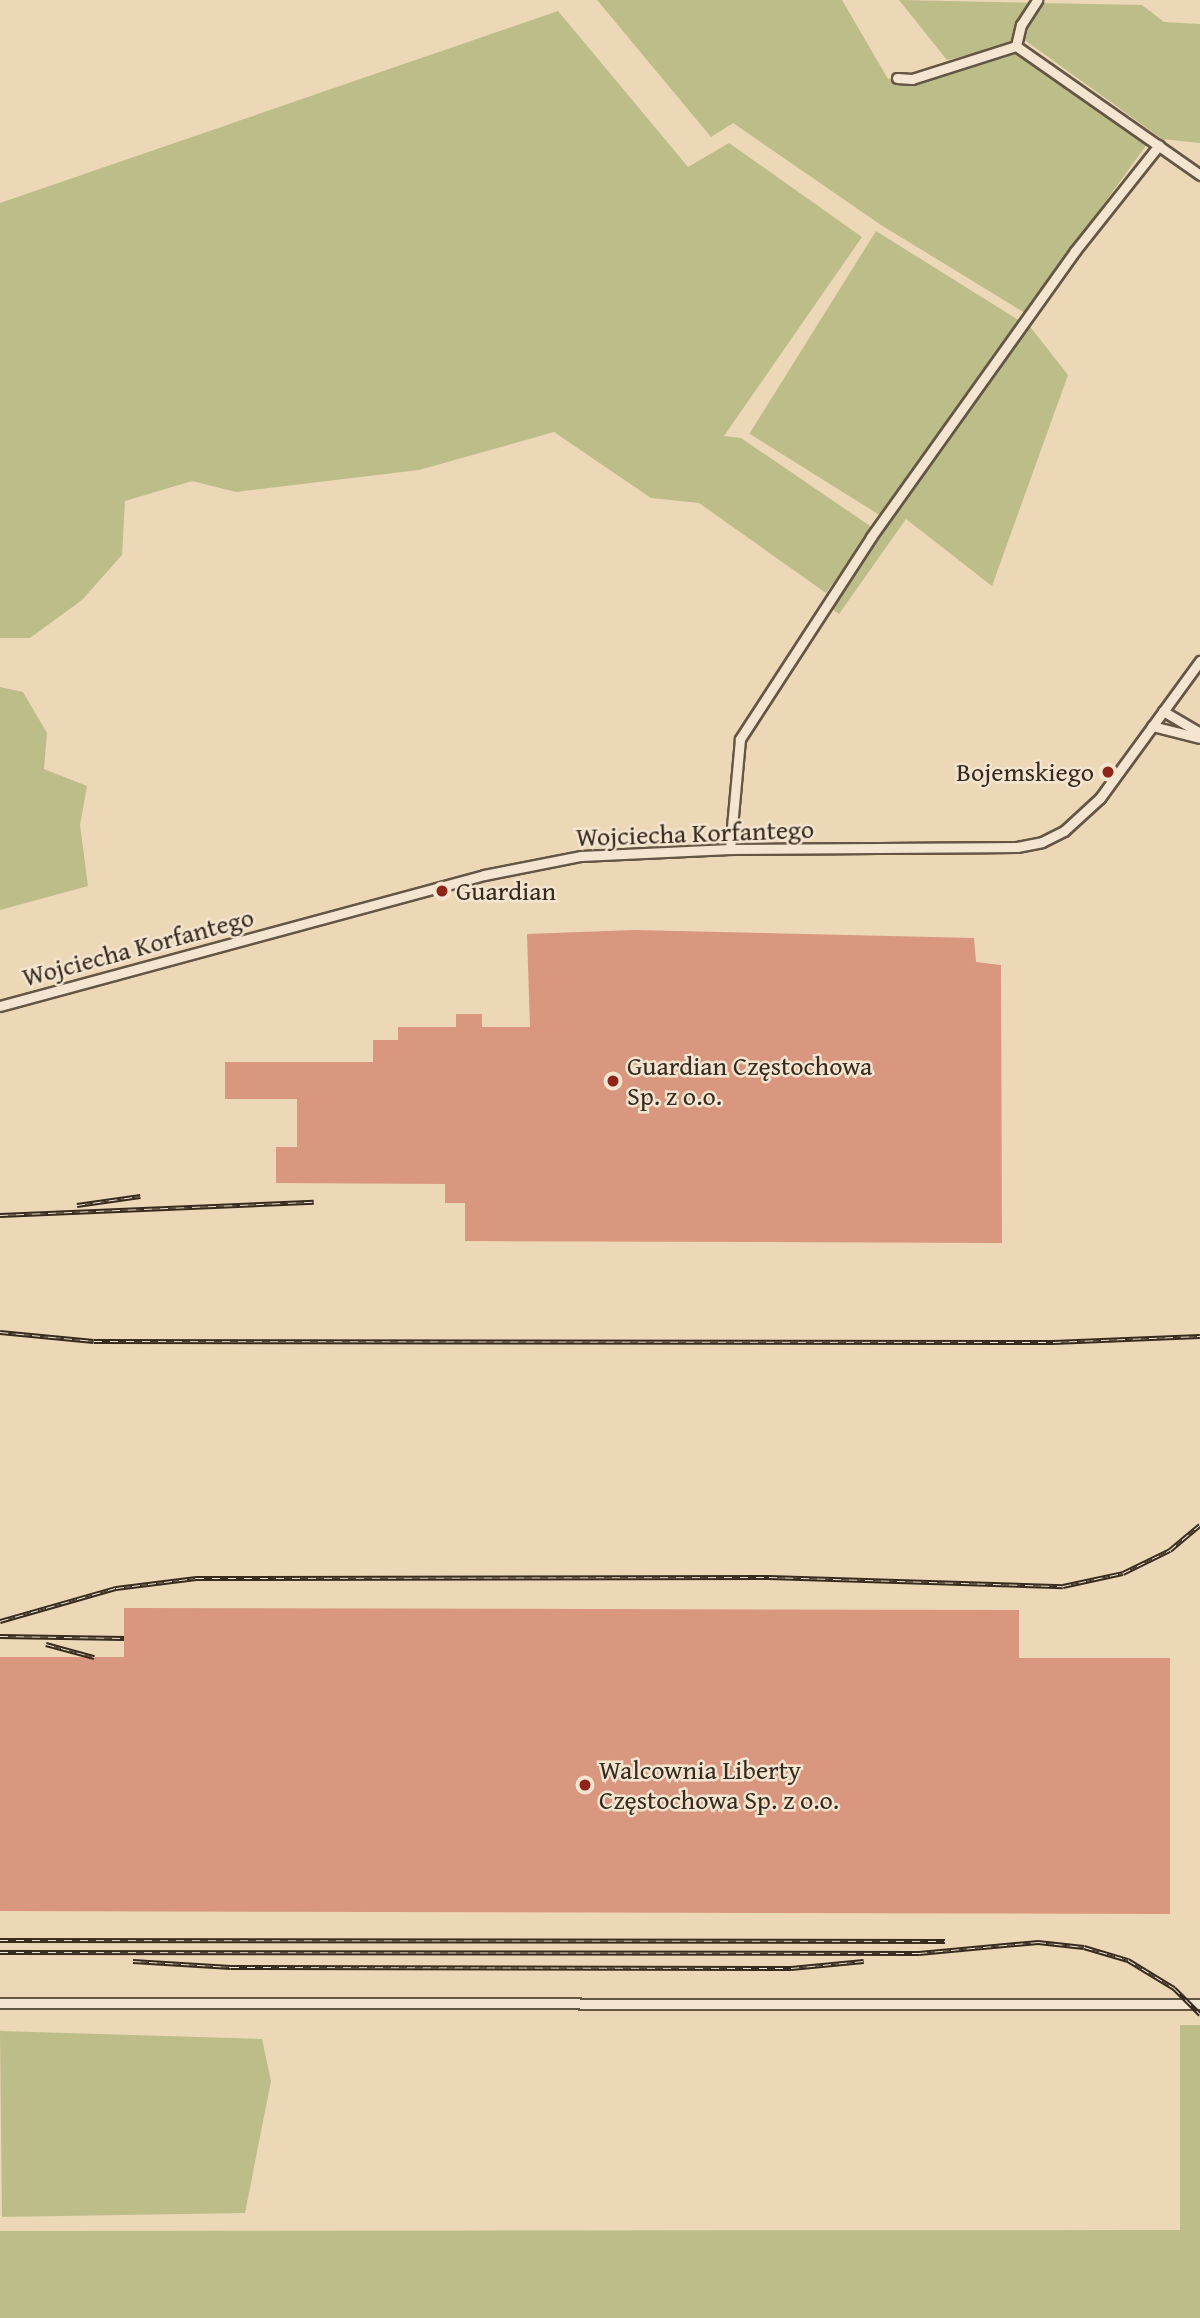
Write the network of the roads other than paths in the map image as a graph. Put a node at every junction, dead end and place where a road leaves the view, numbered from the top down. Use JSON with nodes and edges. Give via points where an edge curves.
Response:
{"nodes":[{"id":1,"x":1037,"y":0,"type":"edge"},
{"id":2,"x":1016,"y":46,"type":"junction"},
{"id":3,"x":897,"y":78,"type":"dead end"},
{"id":4,"x":1159,"y":145,"type":"junction"},
{"id":5,"x":1200,"y":175,"type":"edge"},
{"id":6,"x":1200,"y":661,"type":"edge"},
{"id":7,"x":1163,"y":710,"type":"junction"},
{"id":8,"x":1152,"y":726,"type":"junction"},
{"id":9,"x":1200,"y":735,"type":"edge"},
{"id":10,"x":730,"y":849,"type":"junction"},
{"id":11,"x":0,"y":1006,"type":"edge"},
{"id":12,"x":0,"y":2003,"type":"edge"},
{"id":13,"x":1200,"y":2004,"type":"edge"}],
"edges":[{"from":1,"to":2,"type":"street","via":[[1021,25]]},
{"from":2,"to":3,"type":"street","via":[[912,79]]},
{"from":2,"to":4,"type":"street"},
{"from":4,"to":5,"type":"street"},
{"from":4,"to":10,"type":"street","via":[[1075,251],[871,537],[740,739]]},
{"from":6,"to":7,"type":"street","name":"Wojciecha Korfantego"},
{"from":7,"to":8,"type":"street","name":"Wojciecha Korfantego"},
{"from":7,"to":9,"type":"street"},
{"from":8,"to":9,"type":"street"},
{"from":8,"to":10,"type":"street","name":"Wojciecha Korfantego","via":[[1081,818],[1042,842],[1003,848]]},
{"from":10,"to":11,"type":"street","name":"Wojciecha Korfantego","via":[[628,851],[529,866]]},
{"from":12,"to":13,"type":"street"}]}
